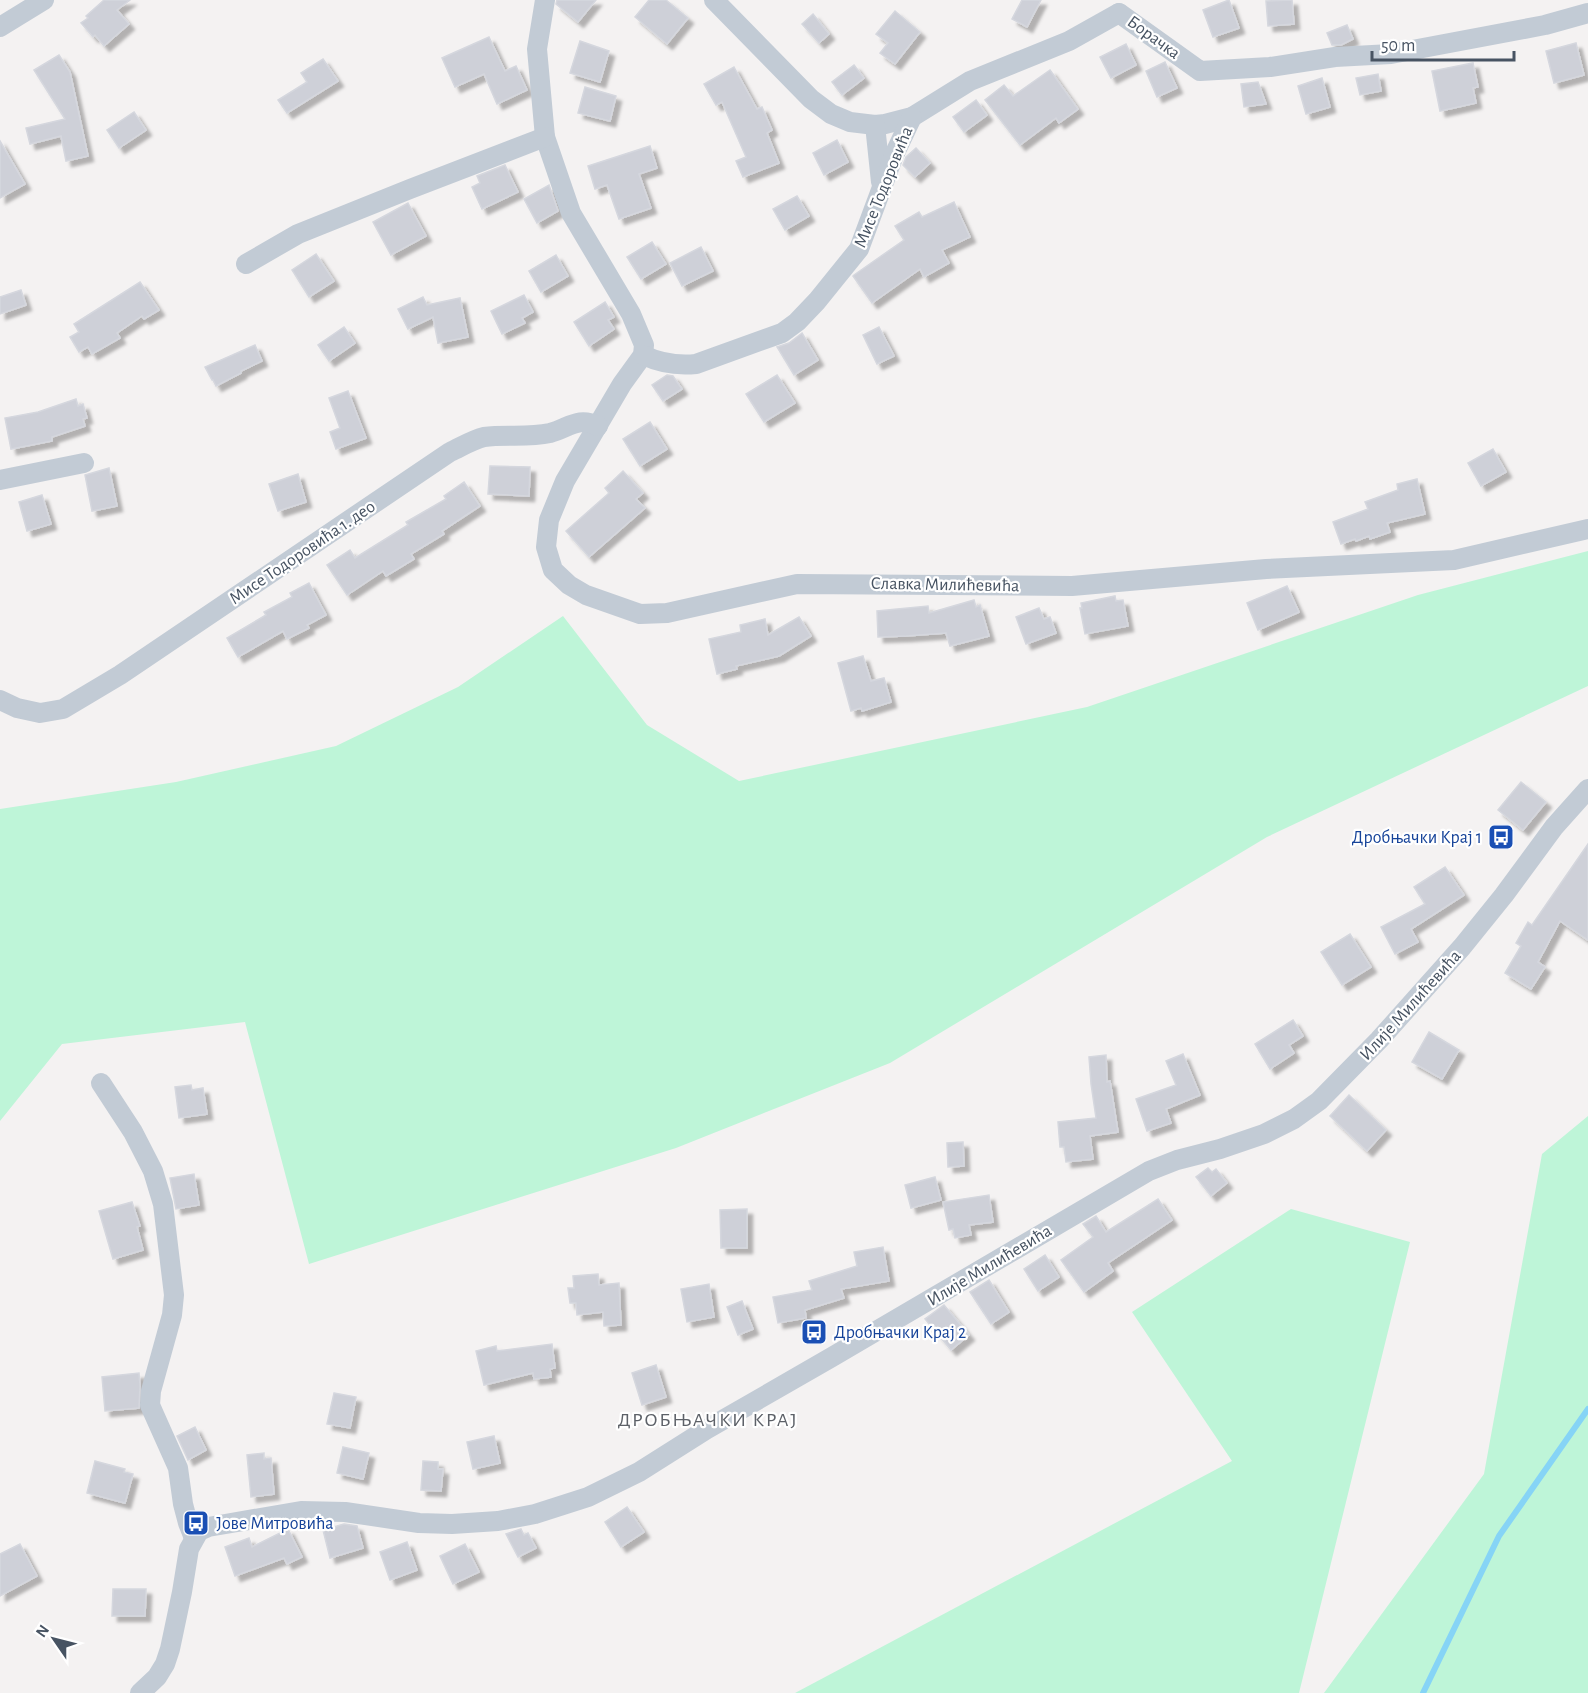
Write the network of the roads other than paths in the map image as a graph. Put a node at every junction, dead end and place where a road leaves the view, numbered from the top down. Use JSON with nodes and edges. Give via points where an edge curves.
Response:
{"nodes":[{"id":1,"x":44,"y":0,"type":"edge"},
{"id":2,"x":545,"y":0,"type":"edge"},
{"id":3,"x":714,"y":0,"type":"edge"},
{"id":4,"x":1121,"y":6,"type":"edge"},
{"id":5,"x":1588,"y":13,"type":"edge"},
{"id":6,"x":0,"y":27,"type":"edge"},
{"id":7,"x":912,"y":117,"type":"junction"},
{"id":8,"x":875,"y":125,"type":"junction"},
{"id":9,"x":546,"y":137,"type":"junction"},
{"id":10,"x":882,"y":188,"type":"junction"},
{"id":11,"x":246,"y":264,"type":"dead end"},
{"id":12,"x":643,"y":355,"type":"junction"},
{"id":13,"x":598,"y":426,"type":"junction"},
{"id":14,"x":84,"y":463,"type":"dead end"},
{"id":15,"x":0,"y":480,"type":"edge"},
{"id":16,"x":1588,"y":529,"type":"edge"},
{"id":17,"x":9,"y":704,"type":"edge"},
{"id":18,"x":1588,"y":789,"type":"edge"},
{"id":19,"x":101,"y":1083,"type":"dead end"},
{"id":20,"x":194,"y":1538,"type":"junction"},
{"id":21,"x":140,"y":1693,"type":"edge"}],
"edges":[{"from":1,"to":6,"type":"street"},
{"from":2,"to":9,"type":"street","via":[[537,49]]},
{"from":3,"to":8,"type":"street","name":"Борачка","via":[[811,99],[850,122]]},
{"from":4,"to":5,"type":"street","name":"Борачка","via":[[1200,71],[1270,68],[1335,57],[1391,54]]},
{"from":4,"to":7,"type":"street","name":"Борачка","via":[[1069,41],[970,81]]},
{"from":7,"to":8,"type":"street","name":"Борачка"},
{"from":7,"to":10,"type":"street","name":"Мисе Тодоровића"},
{"from":8,"to":10,"type":"street"},
{"from":9,"to":11,"type":"street","via":[[298,234]]},
{"from":9,"to":12,"type":"street","via":[[571,213],[631,314],[642,338]]},
{"from":10,"to":12,"type":"street","name":"Мисе Тодоровића","via":[[859,249],[817,301],[783,333],[696,364],[669,364]]},
{"from":12,"to":13,"type":"street","name":"Славка Милићевића"},
{"from":13,"to":16,"type":"street","name":"Славка Милићевића","via":[[565,481],[549,520],[546,547],[553,570],[569,585],[640,614],[667,613],[797,584],[1072,586],[1266,569],[1455,560]]},
{"from":13,"to":17,"type":"street","name":"Мисе Тодоровића 1. део","via":[[579,421],[550,433],[484,437],[468,443],[63,710],[40,713]]},
{"from":14,"to":15,"type":"street"},
{"from":18,"to":20,"type":"street","name":"Илије Милићевића","via":[[1462,947],[1372,1048],[1308,1110],[1264,1134],[1149,1171],[639,1472],[588,1497],[498,1521],[419,1523],[345,1512],[302,1511],[208,1527]]},
{"from":19,"to":20,"type":"street","via":[[153,1171],[163,1204],[174,1294],[150,1405],[178,1468],[183,1504]]},
{"from":20,"to":21,"type":"street","via":[[165,1664]]}]}
